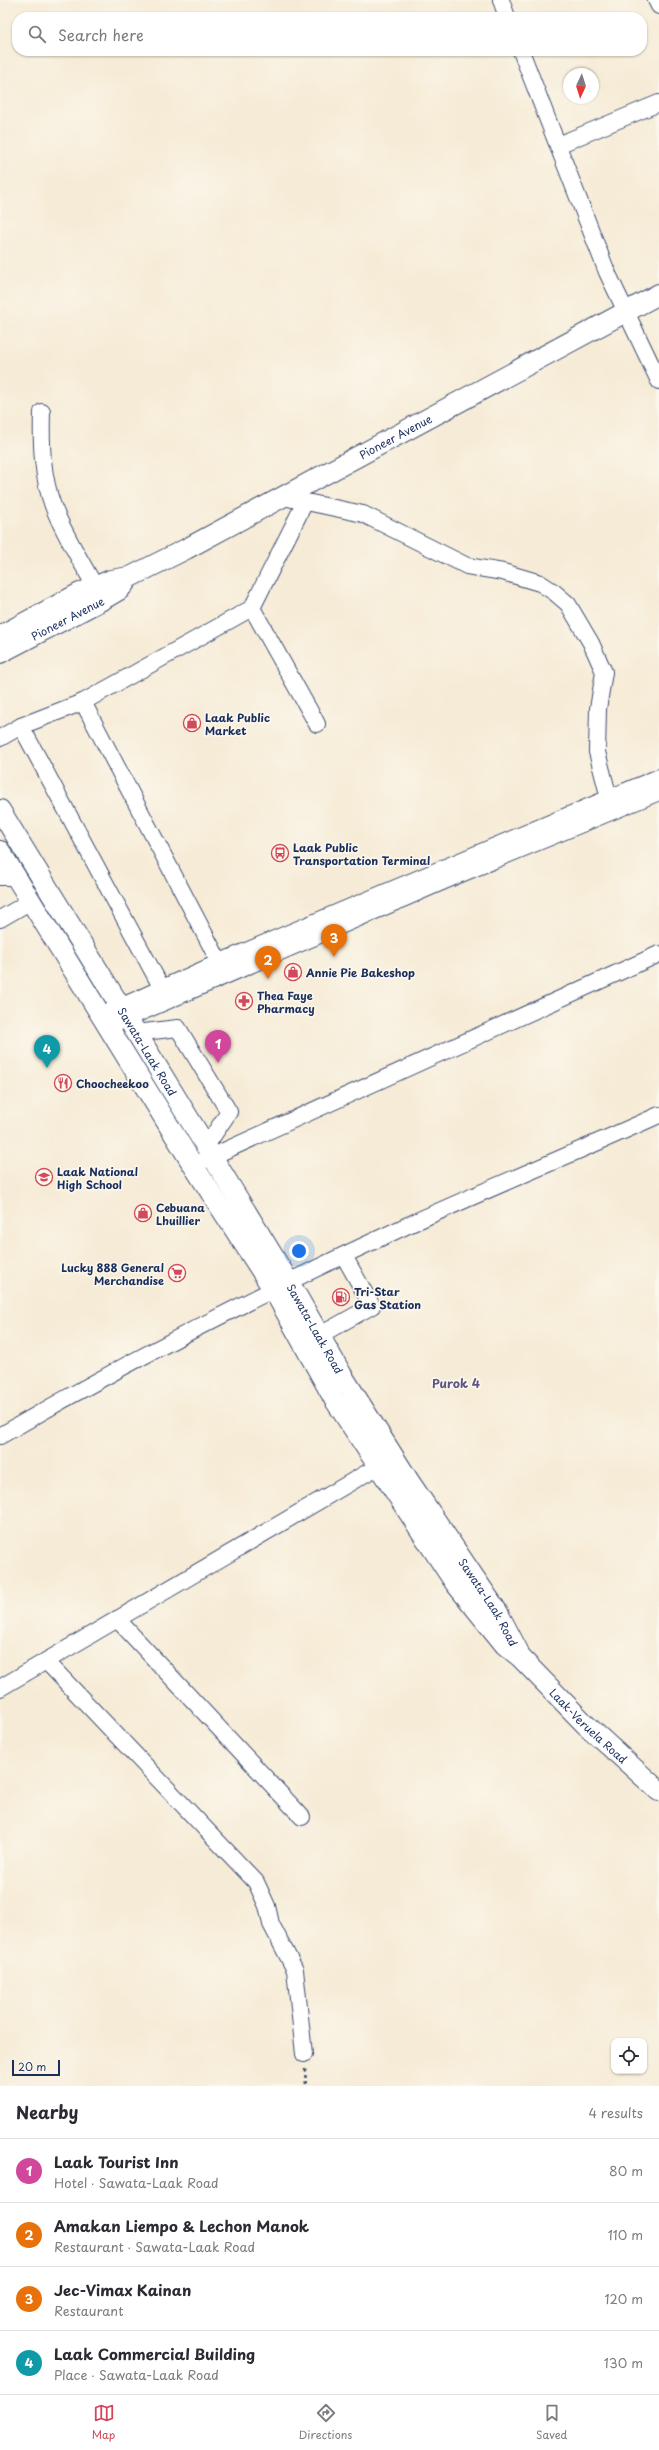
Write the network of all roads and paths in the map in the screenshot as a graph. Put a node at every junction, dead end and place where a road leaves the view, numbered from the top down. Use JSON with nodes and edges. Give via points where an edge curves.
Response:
{"nodes":[{"id":1,"x":501,"y":0,"type":"edge"},
{"id":2,"x":656,"y":0,"type":"edge"},
{"id":3,"x":659,"y":6,"type":"edge"},
{"id":4,"x":505,"y":12,"type":"edge"},
{"id":5,"x":523,"y":56,"type":"edge"},
{"id":6,"x":659,"y":103,"type":"edge"},
{"id":7,"x":558,"y":145,"type":"junction"},
{"id":8,"x":659,"y":294,"type":"edge"},
{"id":9,"x":626,"y":311,"type":"junction"},
{"id":10,"x":659,"y":381,"type":"edge"},
{"id":11,"x":42,"y":412,"type":"dead end"},
{"id":12,"x":283,"y":498,"type":"junction"},
{"id":13,"x":305,"y":502,"type":"junction"},
{"id":14,"x":98,"y":593,"type":"junction"},
{"id":15,"x":252,"y":608,"type":"junction"},
{"id":16,"x":0,"y":636,"type":"edge"},
{"id":17,"x":0,"y":653,"type":"edge"},
{"id":18,"x":83,"y":702,"type":"junction"},
{"id":19,"x":317,"y":724,"type":"dead end"},
{"id":20,"x":21,"y":726,"type":"junction"},
{"id":21,"x":0,"y":738,"type":"edge"},
{"id":22,"x":659,"y":777,"type":"edge"},
{"id":23,"x":659,"y":792,"type":"edge"},
{"id":24,"x":609,"y":798,"type":"junction"},
{"id":25,"x":0,"y":810,"type":"edge"},
{"id":26,"x":0,"y":851,"type":"edge"},
{"id":27,"x":8,"y":877,"type":"edge"},
{"id":28,"x":31,"y":902,"type":"junction"},
{"id":29,"x":0,"y":919,"type":"edge"},
{"id":30,"x":659,"y":954,"type":"edge"},
{"id":31,"x":223,"y":968,"type":"junction"},
{"id":32,"x":165,"y":993,"type":"junction"},
{"id":33,"x":128,"y":1019,"type":"junction"},
{"id":34,"x":103,"y":1021,"type":"junction"},
{"id":35,"x":659,"y":1115,"type":"edge"},
{"id":36,"x":209,"y":1152,"type":"junction"},
{"id":37,"x":193,"y":1165,"type":"junction"},
{"id":38,"x":344,"y":1256,"type":"junction"},
{"id":39,"x":281,"y":1285,"type":"junction"},
{"id":40,"x":320,"y":1335,"type":"junction"},
{"id":41,"x":0,"y":1436,"type":"edge"},
{"id":42,"x":386,"y":1462,"type":"junction"},
{"id":43,"x":117,"y":1619,"type":"junction"},
{"id":44,"x":521,"y":1658,"type":"joint"},
{"id":45,"x":46,"y":1661,"type":"junction"},
{"id":46,"x":0,"y":1688,"type":"edge"},
{"id":47,"x":659,"y":1790,"type":"edge"},
{"id":48,"x":302,"y":1817,"type":"dead end"},
{"id":49,"x":304,"y":2054,"type":"dead end"}],
"edges":[{"from":1,"to":4,"type":"street"},
{"from":2,"to":3,"type":"street"},
{"from":5,"to":7,"type":"street"},
{"from":6,"to":7,"type":"street"},
{"from":7,"to":9,"type":"street","via":[[604,265]]},
{"from":8,"to":9,"type":"main road","name":"Pioneer Avenue"},
{"from":9,"to":10,"type":"street"},
{"from":9,"to":12,"type":"main road","name":"Pioneer Avenue"},
{"from":11,"to":14,"type":"street","via":[[40,446],[53,507]]},
{"from":12,"to":13,"type":"street"},
{"from":12,"to":14,"type":"main road","name":"Pioneer Avenue","via":[[130,577],[111,580]]},
{"from":13,"to":15,"type":"street"},
{"from":13,"to":24,"type":"street","via":[[374,519],[467,566],[503,572],[540,583],[568,604],[591,643],[604,672],[598,709],[597,752]]},
{"from":14,"to":16,"type":"main road","name":"Pioneer Avenue"},
{"from":14,"to":17,"type":"main road","name":"Pioneer Avenue"},
{"from":15,"to":18,"type":"street"},
{"from":15,"to":19,"type":"street"},
{"from":18,"to":20,"type":"street"},
{"from":18,"to":31,"type":"street"},
{"from":20,"to":21,"type":"street"},
{"from":20,"to":32,"type":"street"},
{"from":22,"to":24,"type":"street"},
{"from":23,"to":31,"type":"street"},
{"from":24,"to":31,"type":"street"},
{"from":25,"to":33,"type":"main road","name":"Sawata-Laak Road"},
{"from":26,"to":27,"type":"main road","name":"Sawata-Laak Road"},
{"from":27,"to":28,"type":"main road","name":"Sawata-Laak Road"},
{"from":28,"to":29,"type":"street"},
{"from":28,"to":34,"type":"main road","name":"Sawata-Laak Road"},
{"from":30,"to":36,"type":"street"},
{"from":31,"to":32,"type":"street"},
{"from":32,"to":33,"type":"street"},
{"from":33,"to":34,"type":"street"},
{"from":33,"to":36,"type":"main road","name":"Sawata-Laak Road"},
{"from":33,"to":36,"type":"street","via":[[178,1028],[182,1034],[229,1112]]},
{"from":34,"to":37,"type":"main road","name":"Sawata-Laak Road"},
{"from":35,"to":38,"type":"street"},
{"from":36,"to":37,"type":"street"},
{"from":36,"to":39,"type":"main road","name":"Sawata-Laak Road"},
{"from":37,"to":39,"type":"main road","name":"Sawata-Laak Road"},
{"from":38,"to":39,"type":"street"},
{"from":38,"to":40,"type":"street","via":[[372,1306]]},
{"from":39,"to":40,"type":"main road","name":"Sawata-Laak Road"},
{"from":39,"to":41,"type":"street","via":[[121,1366]]},
{"from":39,"to":42,"type":"main road","name":"Sawata-Laak Road","via":[[334,1399]]},
{"from":40,"to":42,"type":"main road","name":"Sawata-Laak Road"},
{"from":42,"to":43,"type":"street"},
{"from":42,"to":44,"type":"main road","name":"Sawata-Laak Road","via":[[455,1583],[492,1632]]},
{"from":43,"to":45,"type":"street"},
{"from":43,"to":48,"type":"street"},
{"from":44,"to":47,"type":"main road","name":"Laak-Veruela Road","via":[[585,1724]]},
{"from":45,"to":46,"type":"street"},
{"from":45,"to":49,"type":"street","via":[[256,1882],[271,1924],[295,1970]]}]}
